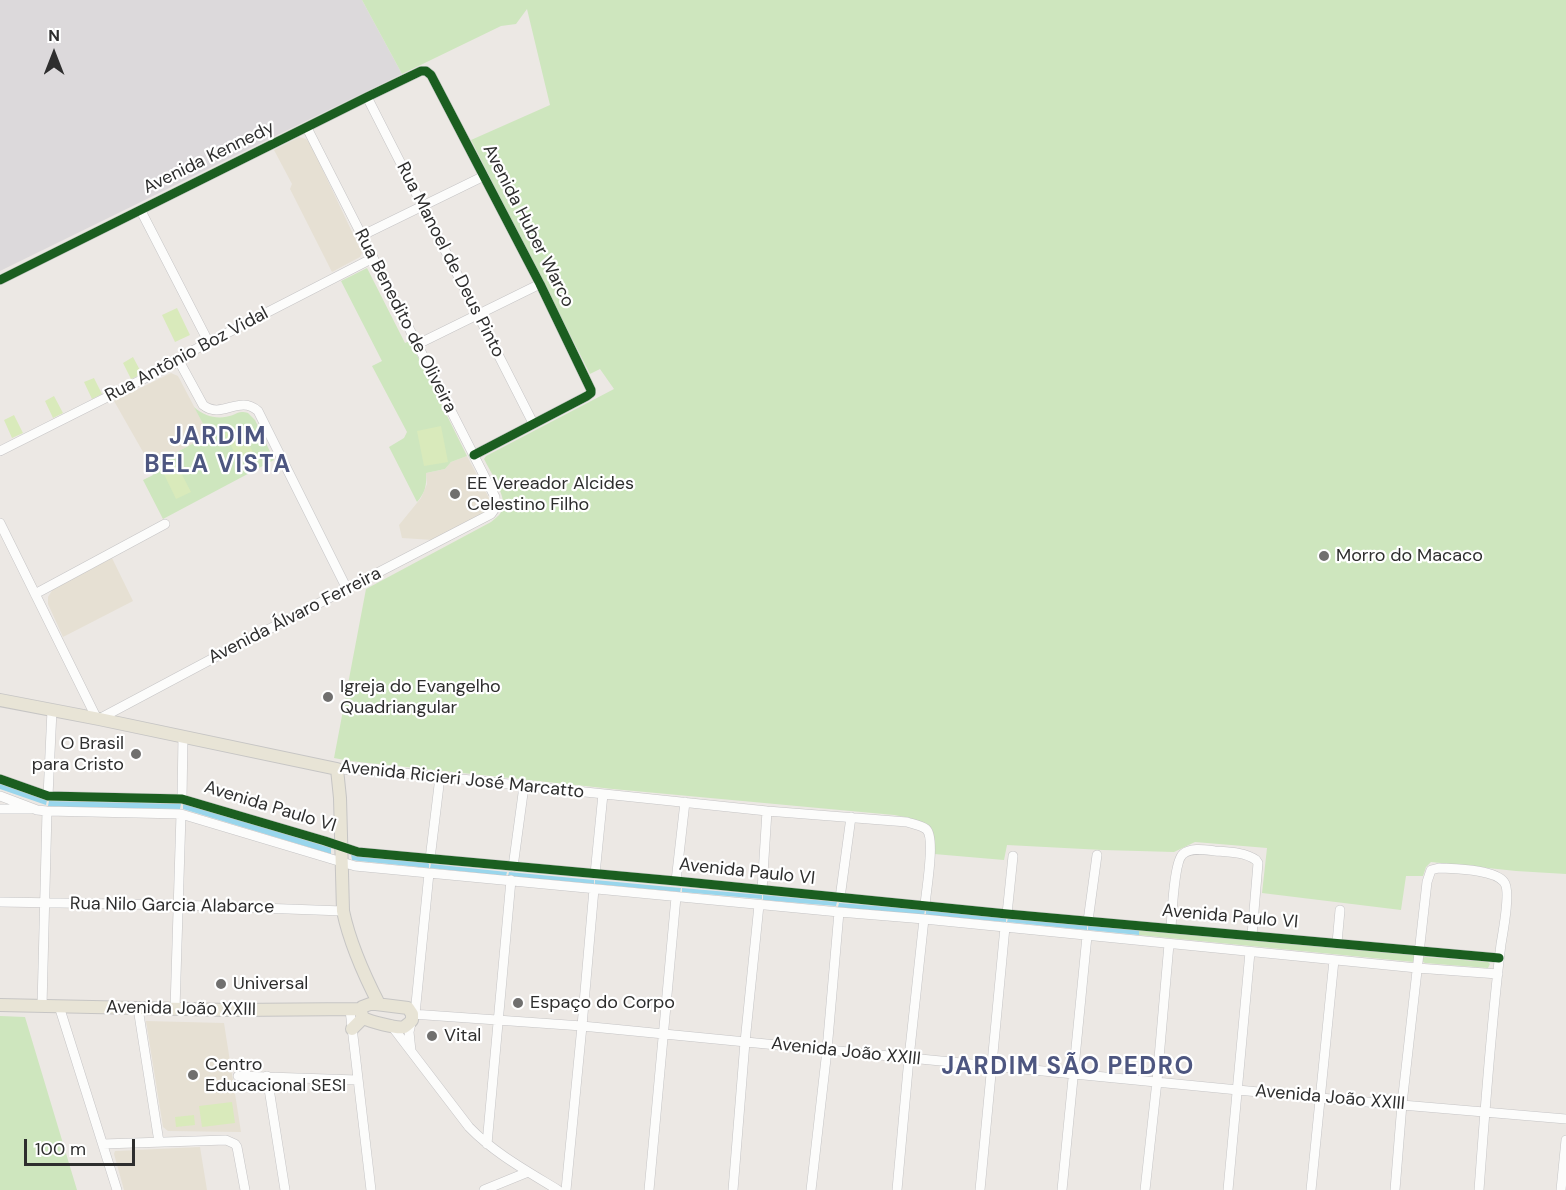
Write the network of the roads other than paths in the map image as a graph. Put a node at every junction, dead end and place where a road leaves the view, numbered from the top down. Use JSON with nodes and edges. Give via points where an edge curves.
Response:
{"nodes":[{"id":1,"x":431,"y":75,"type":"joint"},
{"id":2,"x":367,"y":97,"type":"junction"},
{"id":3,"x":307,"y":128,"type":"junction"},
{"id":4,"x":484,"y":176,"type":"junction"},
{"id":5,"x":423,"y":206,"type":"junction"},
{"id":6,"x":141,"y":211,"type":"junction"},
{"id":7,"x":361,"y":236,"type":"junction"},
{"id":8,"x":373,"y":258,"type":"junction"},
{"id":9,"x":0,"y":280,"type":"edge"},
{"id":10,"x":540,"y":284,"type":"junction"},
{"id":11,"x":477,"y":315,"type":"junction"},
{"id":12,"x":209,"y":343,"type":"junction"},
{"id":13,"x":418,"y":344,"type":"junction"},
{"id":14,"x":179,"y":361,"type":"junction"},
{"id":15,"x":533,"y":423,"type":"junction"},
{"id":16,"x":0,"y":451,"type":"edge"},
{"id":17,"x":474,"y":455,"type":"junction"},
{"id":18,"x":491,"y":514,"type":"joint"},
{"id":19,"x":0,"y":523,"type":"edge"},
{"id":20,"x":165,"y":524,"type":"dead end"},
{"id":21,"x":347,"y":589,"type":"junction"},
{"id":22,"x":35,"y":594,"type":"junction"},
{"id":23,"x":0,"y":700,"type":"edge"},
{"id":24,"x":52,"y":710,"type":"junction"},
{"id":25,"x":98,"y":719,"type":"junction"},
{"id":26,"x":183,"y":736,"type":"junction"},
{"id":27,"x":337,"y":769,"type":"junction"},
{"id":28,"x":440,"y":777,"type":"junction"},
{"id":29,"x":0,"y":779,"type":"edge"},
{"id":30,"x":524,"y":786,"type":"junction"},
{"id":31,"x":603,"y":794,"type":"junction"},
{"id":32,"x":0,"y":796,"type":"edge"},
{"id":33,"x":48,"y":796,"type":"junction"},
{"id":34,"x":182,"y":799,"type":"junction"},
{"id":35,"x":685,"y":802,"type":"junction"},
{"id":36,"x":0,"y":809,"type":"edge"},
{"id":37,"x":37,"y":810,"type":"junction"},
{"id":38,"x":47,"y":811,"type":"junction"},
{"id":39,"x":767,"y":811,"type":"junction"},
{"id":40,"x":181,"y":814,"type":"junction"},
{"id":41,"x":851,"y":817,"type":"junction"},
{"id":42,"x":342,"y":846,"type":"junction"},
{"id":43,"x":1097,"y":855,"type":"dead end"},
{"id":44,"x":1012,"y":856,"type":"dead end"},
{"id":45,"x":430,"y":859,"type":"junction"},
{"id":46,"x":342,"y":862,"type":"junction"},
{"id":47,"x":513,"y":867,"type":"junction"},
{"id":48,"x":429,"y":873,"type":"junction"},
{"id":49,"x":595,"y":874,"type":"junction"},
{"id":50,"x":511,"y":880,"type":"junction"},
{"id":51,"x":676,"y":881,"type":"junction"},
{"id":52,"x":594,"y":889,"type":"junction"},
{"id":53,"x":762,"y":890,"type":"junction"},
{"id":54,"x":676,"y":897,"type":"junction"},
{"id":55,"x":840,"y":898,"type":"junction"},
{"id":56,"x":0,"y":902,"type":"edge"},
{"id":57,"x":44,"y":903,"type":"junction"},
{"id":58,"x":759,"y":904,"type":"junction"},
{"id":59,"x":178,"y":905,"type":"junction"},
{"id":60,"x":925,"y":905,"type":"junction"},
{"id":61,"x":1340,"y":910,"type":"dead end"},
{"id":62,"x":343,"y":911,"type":"junction"},
{"id":63,"x":839,"y":912,"type":"junction"},
{"id":64,"x":1007,"y":914,"type":"junction"},
{"id":65,"x":924,"y":919,"type":"junction"},
{"id":66,"x":1088,"y":921,"type":"junction"},
{"id":67,"x":1005,"y":927,"type":"junction"},
{"id":68,"x":1171,"y":928,"type":"junction"},
{"id":69,"x":1252,"y":935,"type":"junction"},
{"id":70,"x":1087,"y":936,"type":"junction"},
{"id":71,"x":1169,"y":944,"type":"junction"},
{"id":72,"x":1336,"y":944,"type":"junction"},
{"id":73,"x":1250,"y":952,"type":"junction"},
{"id":74,"x":1419,"y":952,"type":"junction"},
{"id":75,"x":1499,"y":958,"type":"junction"},
{"id":76,"x":1334,"y":960,"type":"junction"},
{"id":77,"x":1417,"y":968,"type":"junction"},
{"id":78,"x":1498,"y":974,"type":"junction"},
{"id":79,"x":0,"y":1005,"type":"edge"},
{"id":80,"x":42,"y":1006,"type":"junction"},
{"id":81,"x":59,"y":1006,"type":"junction"},
{"id":82,"x":138,"y":1008,"type":"junction"},
{"id":83,"x":175,"y":1009,"type":"junction"},
{"id":84,"x":364,"y":1009,"type":"junction"},
{"id":85,"x":413,"y":1017,"type":"junction"},
{"id":86,"x":498,"y":1020,"type":"junction"},
{"id":87,"x":391,"y":1025,"type":"junction"},
{"id":88,"x":582,"y":1026,"type":"junction"},
{"id":89,"x":352,"y":1029,"type":"joint"},
{"id":90,"x":662,"y":1034,"type":"junction"},
{"id":91,"x":745,"y":1042,"type":"junction"},
{"id":92,"x":827,"y":1050,"type":"junction"},
{"id":93,"x":411,"y":1051,"type":"junction"},
{"id":94,"x":909,"y":1058,"type":"junction"},
{"id":95,"x":991,"y":1066,"type":"junction"},
{"id":96,"x":1074,"y":1073,"type":"junction"},
{"id":97,"x":238,"y":1076,"type":"dead end"},
{"id":98,"x":267,"y":1076,"type":"junction"},
{"id":99,"x":357,"y":1080,"type":"junction"},
{"id":100,"x":1157,"y":1081,"type":"junction"},
{"id":101,"x":1238,"y":1090,"type":"junction"},
{"id":102,"x":1320,"y":1098,"type":"junction"},
{"id":103,"x":1402,"y":1104,"type":"junction"},
{"id":104,"x":1485,"y":1112,"type":"junction"},
{"id":105,"x":1566,"y":1119,"type":"edge"},
{"id":106,"x":1566,"y":1140,"type":"edge"},
{"id":107,"x":159,"y":1142,"type":"junction"},
{"id":108,"x":103,"y":1144,"type":"junction"},
{"id":109,"x":487,"y":1144,"type":"junction"},
{"id":110,"x":528,"y":1172,"type":"junction"},
{"id":111,"x":117,"y":1190,"type":"edge"},
{"id":112,"x":245,"y":1190,"type":"edge"},
{"id":113,"x":285,"y":1190,"type":"edge"},
{"id":114,"x":371,"y":1190,"type":"edge"},
{"id":115,"x":484,"y":1190,"type":"edge"},
{"id":116,"x":558,"y":1190,"type":"edge"},
{"id":117,"x":566,"y":1190,"type":"edge"},
{"id":118,"x":650,"y":1190,"type":"edge"},
{"id":119,"x":733,"y":1190,"type":"edge"},
{"id":120,"x":811,"y":1190,"type":"edge"},
{"id":121,"x":897,"y":1190,"type":"edge"},
{"id":122,"x":980,"y":1190,"type":"edge"},
{"id":123,"x":1062,"y":1190,"type":"edge"},
{"id":124,"x":1145,"y":1190,"type":"edge"},
{"id":125,"x":1228,"y":1190,"type":"edge"},
{"id":126,"x":1311,"y":1190,"type":"edge"},
{"id":127,"x":1395,"y":1190,"type":"edge"},
{"id":128,"x":1479,"y":1190,"type":"edge"},
{"id":129,"x":1561,"y":1190,"type":"edge"}],
"edges":[{"from":1,"to":2,"type":"street","name":"Avenida Kennedy","via":[[421,71]]},
{"from":1,"to":4,"type":"street","name":"Avenida Huber Warco"},
{"from":2,"to":3,"type":"street","name":"Avenida Kennedy"},
{"from":2,"to":5,"type":"street","name":"Rua Manoel de Deus Pinto"},
{"from":3,"to":6,"type":"street","name":"Avenida Kennedy"},
{"from":3,"to":7,"type":"street","name":"Rua Benedito de Oliveira"},
{"from":4,"to":5,"type":"street"},
{"from":4,"to":10,"type":"street","name":"Avenida Huber Warco"},
{"from":5,"to":7,"type":"street"},
{"from":5,"to":11,"type":"street","name":"Rua Manoel de Deus Pinto"},
{"from":6,"to":9,"type":"street","name":"Avenida Kennedy"},
{"from":6,"to":12,"type":"street"},
{"from":7,"to":8,"type":"street","name":"Rua Benedito de Oliveira"},
{"from":8,"to":12,"type":"street","name":"Rua Antônio Boz Vidal"},
{"from":8,"to":13,"type":"street","name":"Rua Benedito de Oliveira"},
{"from":10,"to":11,"type":"street"},
{"from":10,"to":15,"type":"street","name":"Avenida Huber Warco","via":[[591,393]]},
{"from":11,"to":13,"type":"street"},
{"from":11,"to":15,"type":"street","name":"Rua Manoel de Deus Pinto"},
{"from":12,"to":14,"type":"street","name":"Rua Antônio Boz Vidal"},
{"from":13,"to":17,"type":"street","name":"Rua Benedito de Oliveira"},
{"from":14,"to":16,"type":"street","name":"Rua Antônio Boz Vidal"},
{"from":14,"to":21,"type":"street","via":[[208,409],[240,404],[258,411]]},
{"from":15,"to":17,"type":"street"},
{"from":17,"to":18,"type":"street","name":"Rua Benedito de Oliveira","via":[[495,497],[496,507]]},
{"from":18,"to":21,"type":"street","name":"Avenida Álvaro Ferreira"},
{"from":19,"to":22,"type":"street"},
{"from":20,"to":22,"type":"street"},
{"from":21,"to":25,"type":"street","name":"Avenida Álvaro Ferreira"},
{"from":22,"to":25,"type":"street"},
{"from":23,"to":24,"type":"main road","name":"Avenida Ricieri José Marcatto"},
{"from":24,"to":25,"type":"main road","name":"Avenida Ricieri José Marcatto"},
{"from":24,"to":33,"type":"street"},
{"from":25,"to":26,"type":"main road","name":"Avenida Ricieri José Marcatto"},
{"from":26,"to":27,"type":"main road","name":"Avenida Ricieri José Marcatto"},
{"from":26,"to":34,"type":"street"},
{"from":27,"to":28,"type":"street","name":"Avenida Ricieri José Marcatto"},
{"from":27,"to":42,"type":"main road"},
{"from":28,"to":30,"type":"street","name":"Avenida Ricieri José Marcatto"},
{"from":28,"to":45,"type":"street"},
{"from":29,"to":33,"type":"street","name":"Avenida Paulo VI"},
{"from":30,"to":31,"type":"street","name":"Avenida Ricieri José Marcatto"},
{"from":30,"to":47,"type":"street"},
{"from":31,"to":35,"type":"street","name":"Avenida Ricieri José Marcatto"},
{"from":31,"to":49,"type":"street"},
{"from":32,"to":37,"type":"street","name":"Avenida Paulo VI"},
{"from":33,"to":34,"type":"street","name":"Avenida Paulo VI"},
{"from":34,"to":42,"type":"street","name":"Avenida Paulo VI"},
{"from":35,"to":39,"type":"street","name":"Avenida Ricieri José Marcatto"},
{"from":35,"to":51,"type":"street"},
{"from":36,"to":37,"type":"street"},
{"from":37,"to":38,"type":"street","name":"Avenida Paulo VI"},
{"from":38,"to":40,"type":"street","name":"Avenida Paulo VI"},
{"from":38,"to":57,"type":"street"},
{"from":39,"to":41,"type":"street","name":"Avenida Ricieri José Marcatto"},
{"from":39,"to":53,"type":"street"},
{"from":40,"to":46,"type":"street","name":"Avenida Paulo VI"},
{"from":40,"to":59,"type":"street"},
{"from":41,"to":55,"type":"street"},
{"from":41,"to":60,"type":"street","name":"Avenida Ricieri José Marcatto","via":[[907,822],[927,830],[930,842]]},
{"from":42,"to":45,"type":"street","name":"Avenida Paulo VI","via":[[358,852]]},
{"from":42,"to":46,"type":"main road"},
{"from":43,"to":66,"type":"street"},
{"from":44,"to":64,"type":"street"},
{"from":45,"to":47,"type":"street","name":"Avenida Paulo VI"},
{"from":46,"to":48,"type":"street","name":"Avenida Paulo VI"},
{"from":46,"to":62,"type":"main road"},
{"from":47,"to":49,"type":"street","name":"Avenida Paulo VI"},
{"from":48,"to":50,"type":"street","name":"Avenida Paulo VI"},
{"from":48,"to":85,"type":"street"},
{"from":49,"to":51,"type":"street","name":"Avenida Paulo VI"},
{"from":50,"to":52,"type":"street","name":"Avenida Paulo VI"},
{"from":50,"to":86,"type":"street"},
{"from":51,"to":53,"type":"street","name":"Avenida Paulo VI"},
{"from":52,"to":54,"type":"street","name":"Avenida Paulo VI"},
{"from":52,"to":88,"type":"street"},
{"from":53,"to":55,"type":"street","name":"Avenida Paulo VI"},
{"from":54,"to":58,"type":"street","name":"Avenida Paulo VI"},
{"from":54,"to":90,"type":"street"},
{"from":55,"to":60,"type":"street","name":"Avenida Paulo VI"},
{"from":56,"to":57,"type":"street","name":"Rua Nilo Garcia Alabarce"},
{"from":57,"to":59,"type":"street","name":"Rua Nilo Garcia Alabarce"},
{"from":57,"to":80,"type":"street"},
{"from":58,"to":63,"type":"street","name":"Avenida Paulo VI"},
{"from":58,"to":91,"type":"street"},
{"from":59,"to":62,"type":"street","name":"Rua Nilo Garcia Alabarce"},
{"from":59,"to":83,"type":"street"},
{"from":60,"to":64,"type":"street","name":"Avenida Paulo VI"},
{"from":61,"to":72,"type":"street"},
{"from":62,"to":84,"type":"main road","via":[[364,975]]},
{"from":63,"to":65,"type":"street","name":"Avenida Paulo VI"},
{"from":63,"to":92,"type":"street"},
{"from":64,"to":66,"type":"street","name":"Avenida Paulo VI"},
{"from":65,"to":67,"type":"street","name":"Avenida Paulo VI"},
{"from":65,"to":94,"type":"street"},
{"from":66,"to":68,"type":"street","name":"Avenida Paulo VI"},
{"from":67,"to":70,"type":"street","name":"Avenida Paulo VI"},
{"from":67,"to":95,"type":"street"},
{"from":68,"to":69,"type":"street","name":"Avenida Paulo VI"},
{"from":68,"to":69,"type":"street","via":[[1176,870],[1182,854],[1194,850],[1222,852],[1256,860]]},
{"from":69,"to":72,"type":"street","name":"Avenida Paulo VI"},
{"from":70,"to":71,"type":"street","name":"Avenida Paulo VI"},
{"from":70,"to":96,"type":"street"},
{"from":71,"to":73,"type":"street","name":"Avenida Paulo VI"},
{"from":71,"to":100,"type":"street"},
{"from":72,"to":74,"type":"street","name":"Avenida Paulo VI"},
{"from":73,"to":76,"type":"street","name":"Avenida Paulo VI"},
{"from":73,"to":101,"type":"street"},
{"from":74,"to":75,"type":"street","name":"Avenida Paulo VI"},
{"from":74,"to":75,"type":"street","via":[[1427,882],[1431,870],[1439,868],[1491,873],[1503,880],[1508,890]]},
{"from":74,"to":77,"type":"street"},
{"from":75,"to":78,"type":"street"},
{"from":76,"to":77,"type":"street","name":"Avenida Paulo VI"},
{"from":76,"to":102,"type":"street"},
{"from":77,"to":78,"type":"street","name":"Avenida Paulo VI"},
{"from":77,"to":103,"type":"street"},
{"from":78,"to":104,"type":"street"},
{"from":79,"to":80,"type":"main road","name":"Avenida João XXIII"},
{"from":80,"to":81,"type":"main road","name":"Avenida João XXIII"},
{"from":81,"to":82,"type":"main road","name":"Avenida João XXIII"},
{"from":81,"to":108,"type":"street"},
{"from":82,"to":83,"type":"main road","name":"Avenida João XXIII"},
{"from":82,"to":107,"type":"street"},
{"from":83,"to":84,"type":"main road","name":"Avenida João XXIII"},
{"from":84,"to":85,"type":"main road","name":"Avenida João XXIII","via":[[405,1007]]},
{"from":84,"to":87,"type":"main road","name":"Avenida João XXIII","via":[[369,1020]]},
{"from":84,"to":89,"type":"main road"},
{"from":85,"to":86,"type":"street","name":"Avenida João XXIII"},
{"from":85,"to":87,"type":"main road","name":"Avenida João XXIII","via":[[403,1027]]},
{"from":85,"to":93,"type":"street","via":[[409,1032]]},
{"from":86,"to":88,"type":"street","name":"Avenida João XXIII"},
{"from":86,"to":109,"type":"street"},
{"from":87,"to":93,"type":"street"},
{"from":88,"to":90,"type":"street","name":"Avenida João XXIII"},
{"from":88,"to":117,"type":"street"},
{"from":89,"to":99,"type":"street"},
{"from":90,"to":91,"type":"street","name":"Avenida João XXIII"},
{"from":90,"to":118,"type":"street"},
{"from":91,"to":92,"type":"street","name":"Avenida João XXIII"},
{"from":91,"to":119,"type":"street"},
{"from":92,"to":94,"type":"street","name":"Avenida João XXIII"},
{"from":92,"to":120,"type":"street"},
{"from":93,"to":109,"type":"street","via":[[469,1127]]},
{"from":94,"to":95,"type":"street","name":"Avenida João XXIII"},
{"from":94,"to":121,"type":"street"},
{"from":95,"to":96,"type":"street","name":"Avenida João XXIII"},
{"from":95,"to":122,"type":"street"},
{"from":96,"to":100,"type":"street","name":"Avenida João XXIII"},
{"from":96,"to":123,"type":"street"},
{"from":97,"to":98,"type":"street"},
{"from":98,"to":99,"type":"street"},
{"from":98,"to":113,"type":"street"},
{"from":99,"to":114,"type":"street"},
{"from":100,"to":101,"type":"street","name":"Avenida João XXIII"},
{"from":100,"to":124,"type":"street"},
{"from":101,"to":102,"type":"street","name":"Avenida João XXIII"},
{"from":101,"to":125,"type":"street"},
{"from":102,"to":103,"type":"street","name":"Avenida João XXIII"},
{"from":102,"to":126,"type":"street"},
{"from":103,"to":104,"type":"street","name":"Avenida João XXIII"},
{"from":103,"to":127,"type":"street"},
{"from":104,"to":105,"type":"street","name":"Avenida João XXIII"},
{"from":104,"to":128,"type":"street"},
{"from":106,"to":129,"type":"street"},
{"from":107,"to":108,"type":"street"},
{"from":107,"to":112,"type":"street","via":[[226,1140],[235,1144]]},
{"from":108,"to":111,"type":"street"},
{"from":109,"to":110,"type":"street"},
{"from":110,"to":115,"type":"street"},
{"from":110,"to":116,"type":"street"}]}
